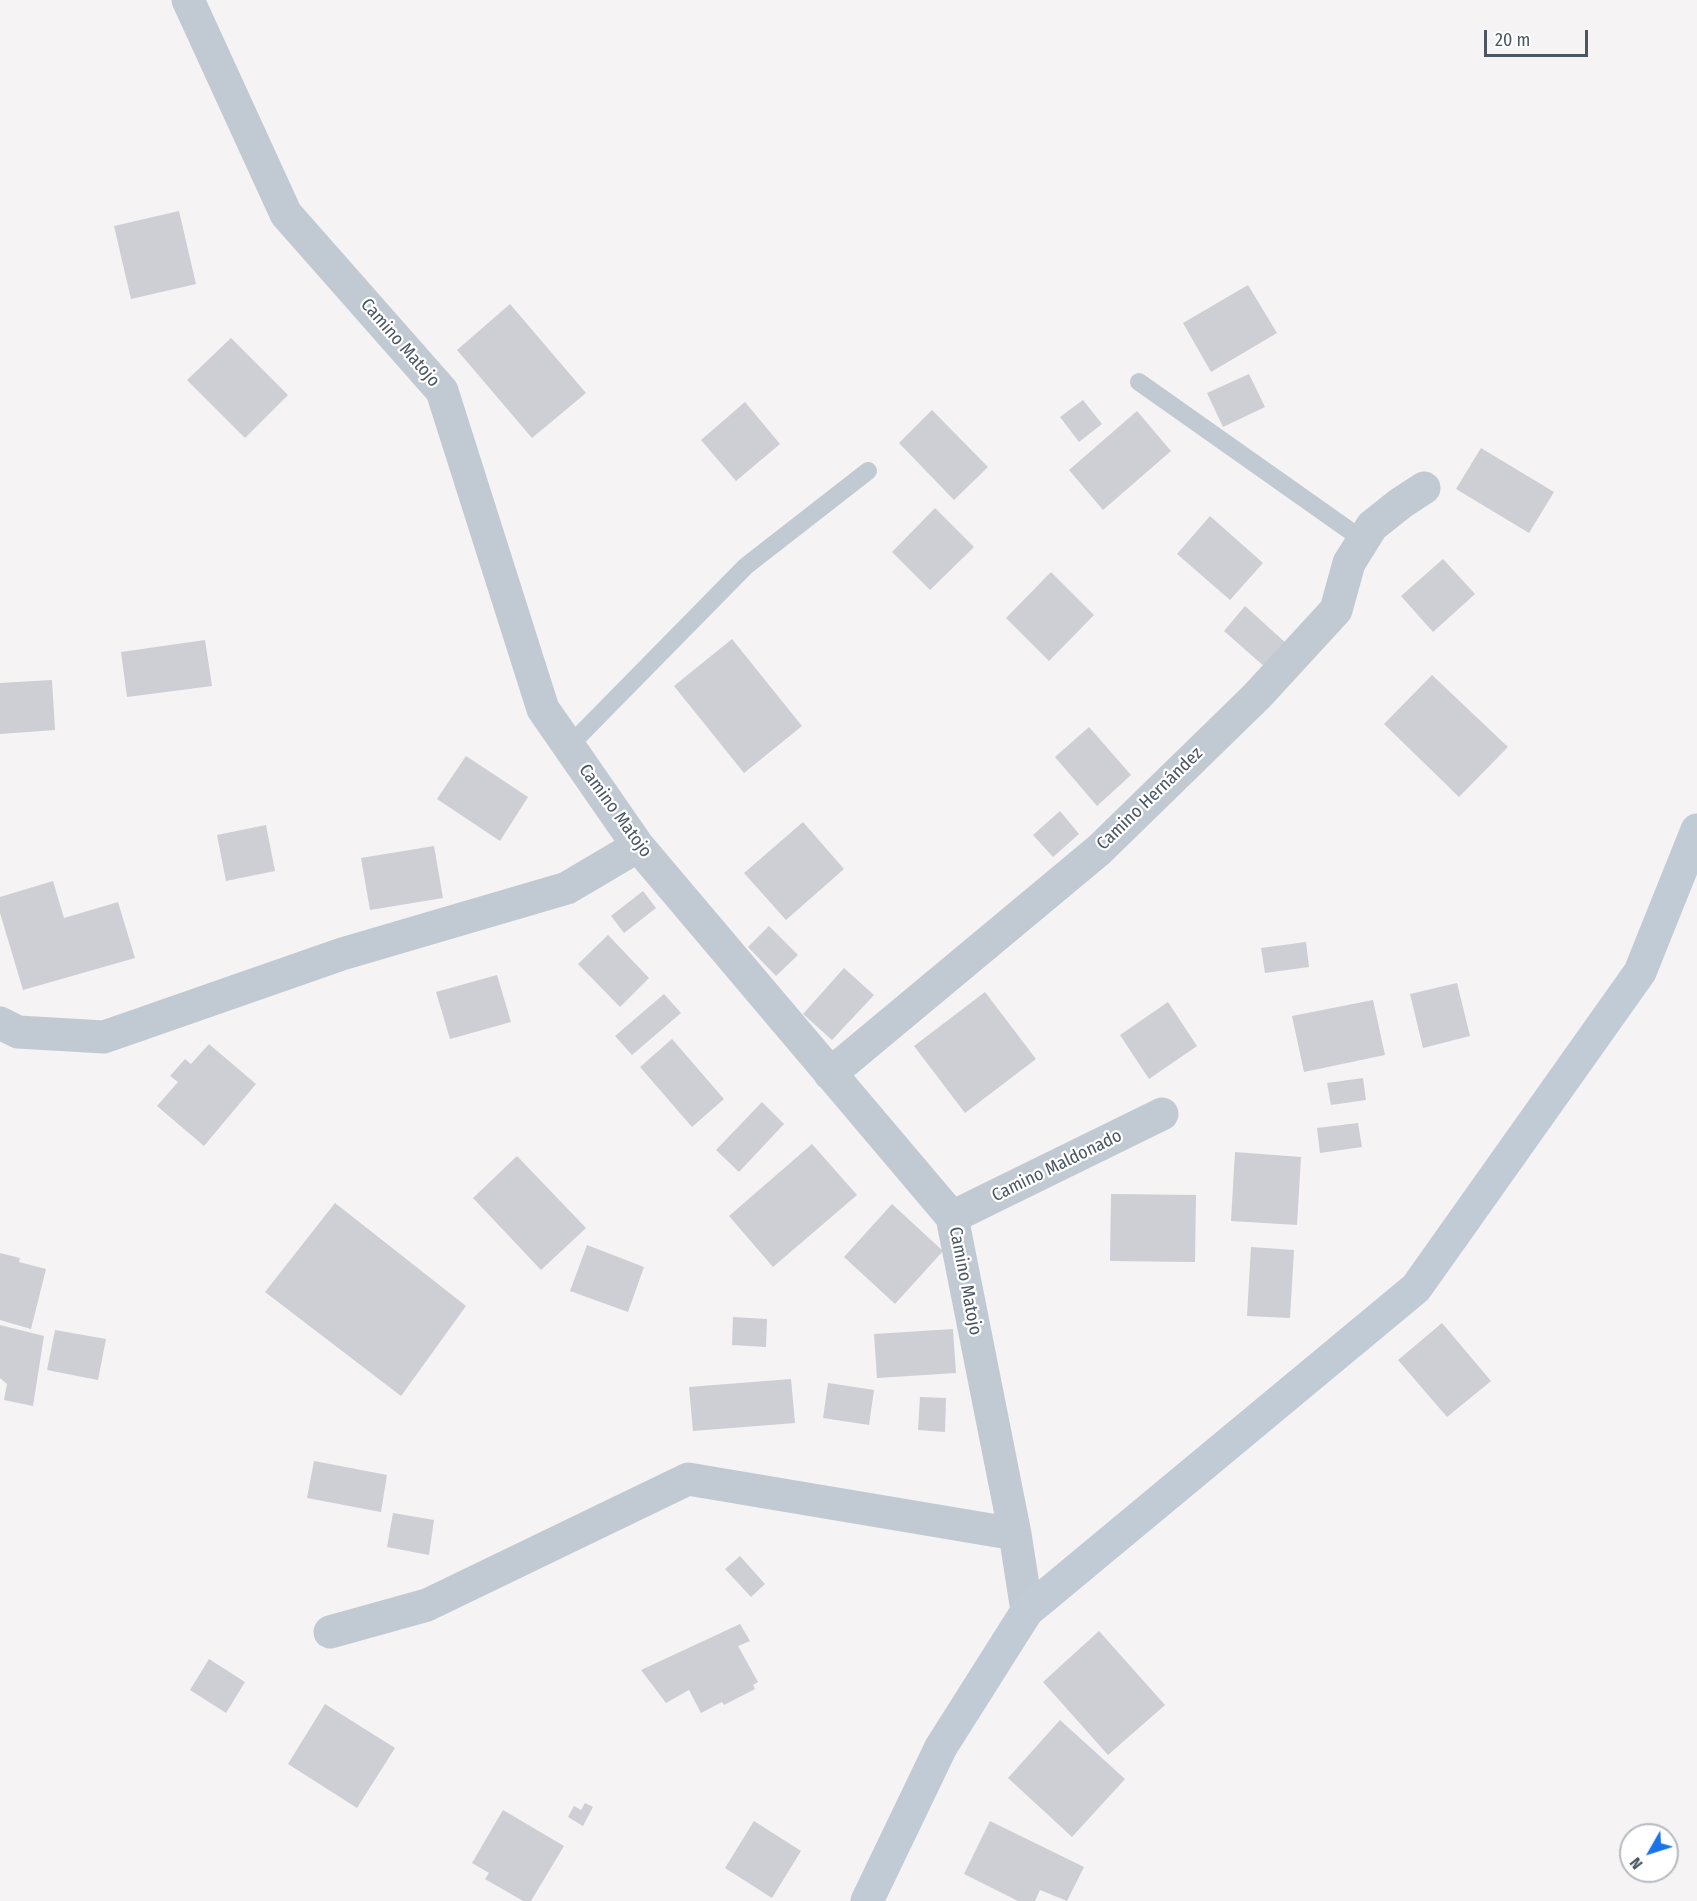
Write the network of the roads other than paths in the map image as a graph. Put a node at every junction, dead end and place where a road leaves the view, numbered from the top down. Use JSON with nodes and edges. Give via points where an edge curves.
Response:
{"nodes":[{"id":1,"x":188,"y":0,"type":"edge"},
{"id":2,"x":1139,"y":382,"type":"dead end"},
{"id":3,"x":868,"y":471,"type":"dead end"},
{"id":4,"x":1424,"y":488,"type":"dead end"},
{"id":5,"x":1363,"y":540,"type":"junction"},
{"id":6,"x":569,"y":746,"type":"junction"},
{"id":7,"x":1697,"y":830,"type":"edge"},
{"id":8,"x":638,"y":846,"type":"junction"},
{"id":9,"x":0,"y":1023,"type":"edge"},
{"id":10,"x":830,"y":1074,"type":"junction"},
{"id":11,"x":1162,"y":1114,"type":"dead end"},
{"id":12,"x":952,"y":1217,"type":"junction"},
{"id":13,"x":1014,"y":1534,"type":"junction"},
{"id":14,"x":1027,"y":1611,"type":"junction"},
{"id":15,"x":330,"y":1632,"type":"dead end"},
{"id":16,"x":867,"y":1901,"type":"edge"}],
"edges":[{"from":1,"to":6,"type":"street","name":"Camino Matojo","via":[[286,214],[442,391],[543,709]]},
{"from":2,"to":5,"type":"lane"},
{"from":3,"to":6,"type":"lane","via":[[746,566]]},
{"from":4,"to":5,"type":"street","name":"Camino Hernández","via":[[1372,526]]},
{"from":5,"to":10,"type":"street","name":"Camino Hernández","via":[[1349,563],[1336,610],[1257,696],[1099,850]]},
{"from":6,"to":8,"type":"street","name":"Camino Matojo"},
{"from":7,"to":14,"type":"street","via":[[1640,972],[1416,1288]]},
{"from":8,"to":9,"type":"street","via":[[567,888],[342,954],[104,1037],[18,1032]]},
{"from":8,"to":10,"type":"street","name":"Camino Matojo"},
{"from":10,"to":12,"type":"street","name":"Camino Matojo"},
{"from":11,"to":12,"type":"street","name":"Camino Maldonado"},
{"from":12,"to":13,"type":"street","name":"Camino Matojo"},
{"from":13,"to":14,"type":"street","name":"Camino Matojo"},
{"from":13,"to":15,"type":"street","via":[[688,1479],[427,1605]]},
{"from":14,"to":16,"type":"street","via":[[941,1747]]}]}
